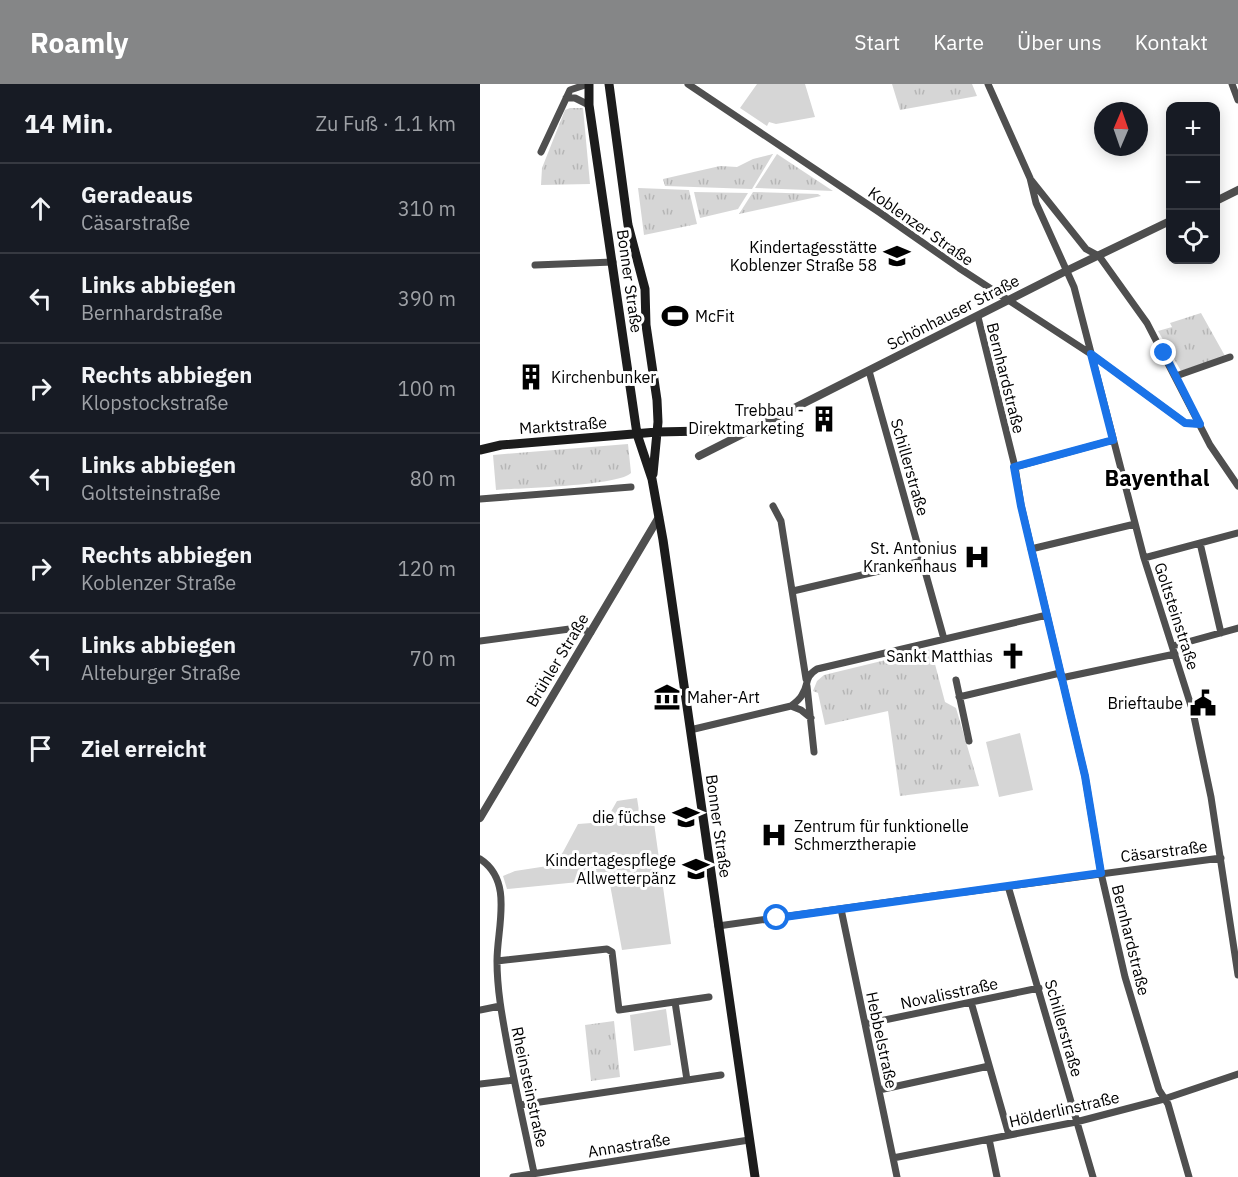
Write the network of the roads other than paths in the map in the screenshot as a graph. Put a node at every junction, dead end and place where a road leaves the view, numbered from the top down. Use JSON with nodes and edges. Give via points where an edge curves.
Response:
{"nodes":[{"id":1,"x":589,"y":84,"type":"edge"},
{"id":2,"x":609,"y":84,"type":"edge"},
{"id":3,"x":688,"y":84,"type":"edge"},
{"id":4,"x":988,"y":84,"type":"edge"},
{"id":5,"x":1232,"y":84,"type":"edge"},
{"id":6,"x":566,"y":98,"type":"junction"},
{"id":7,"x":1238,"y":100,"type":"edge"},
{"id":8,"x":589,"y":105,"type":"junction"},
{"id":9,"x":541,"y":152,"type":"dead end"},
{"id":10,"x":1030,"y":178,"type":"junction"},
{"id":11,"x":1238,"y":190,"type":"edge"},
{"id":12,"x":1220,"y":199,"type":"edge"},
{"id":13,"x":1166,"y":223,"type":"edge"},
{"id":14,"x":1099,"y":256,"type":"junction"},
{"id":15,"x":613,"y":262,"type":"junction"},
{"id":16,"x":535,"y":266,"type":"dead end"},
{"id":17,"x":1066,"y":272,"type":"junction"},
{"id":18,"x":1008,"y":301,"type":"junction"},
{"id":19,"x":978,"y":317,"type":"junction"},
{"id":20,"x":1091,"y":354,"type":"junction"},
{"id":21,"x":1230,"y":357,"type":"dead end"},
{"id":22,"x":869,"y":371,"type":"junction"},
{"id":23,"x":1176,"y":376,"type":"junction"},
{"id":24,"x":1200,"y":424,"type":"junction"},
{"id":25,"x":750,"y":430,"type":"junction"},
{"id":26,"x":653,"y":432,"type":"junction"},
{"id":27,"x":637,"y":434,"type":"junction"},
{"id":28,"x":1113,"y":440,"type":"junction"},
{"id":29,"x":480,"y":450,"type":"edge"},
{"id":30,"x":699,"y":456,"type":"dead end"},
{"id":31,"x":1014,"y":467,"type":"junction"},
{"id":32,"x":652,"y":479,"type":"junction"},
{"id":33,"x":1238,"y":486,"type":"edge"},
{"id":34,"x":631,"y":487,"type":"dead end"},
{"id":35,"x":480,"y":499,"type":"edge"},
{"id":36,"x":773,"y":506,"type":"dead end"},
{"id":37,"x":659,"y":517,"type":"junction"},
{"id":38,"x":1135,"y":524,"type":"junction"},
{"id":39,"x":1238,"y":533,"type":"edge"},
{"id":40,"x":1200,"y":543,"type":"junction"},
{"id":41,"x":1031,"y":549,"type":"junction"},
{"id":42,"x":1144,"y":558,"type":"junction"},
{"id":43,"x":922,"y":561,"type":"junction"},
{"id":44,"x":793,"y":591,"type":"junction"},
{"id":45,"x":1047,"y":615,"type":"junction"},
{"id":46,"x":1238,"y":628,"type":"edge"},
{"id":47,"x":591,"y":632,"type":"junction"},
{"id":48,"x":1221,"y":633,"type":"junction"},
{"id":49,"x":944,"y":639,"type":"junction"},
{"id":50,"x":480,"y":641,"type":"edge"},
{"id":51,"x":1174,"y":650,"type":"junction"},
{"id":52,"x":1061,"y":676,"type":"junction"},
{"id":53,"x":956,"y":680,"type":"dead end"},
{"id":54,"x":806,"y":681,"type":"junction"},
{"id":55,"x":959,"y":697,"type":"junction"},
{"id":56,"x":791,"y":706,"type":"junction"},
{"id":57,"x":811,"y":718,"type":"junction"},
{"id":58,"x":690,"y":730,"type":"junction"},
{"id":59,"x":969,"y":741,"type":"dead end"},
{"id":60,"x":813,"y":752,"type":"dead end"},
{"id":61,"x":480,"y":818,"type":"edge"},
{"id":62,"x":1221,"y":858,"type":"junction"},
{"id":63,"x":480,"y":859,"type":"edge"},
{"id":64,"x":1101,"y":873,"type":"junction"},
{"id":65,"x":1008,"y":886,"type":"junction"},
{"id":66,"x":965,"y":892,"type":"joint"},
{"id":67,"x":947,"y":894,"type":"joint"},
{"id":68,"x":841,"y":909,"type":"junction"},
{"id":69,"x":718,"y":926,"type":"junction"},
{"id":70,"x":497,"y":961,"type":"junction"},
{"id":71,"x":1237,"y":963,"type":"edge"},
{"id":72,"x":1238,"y":975,"type":"edge"},
{"id":73,"x":1039,"y":988,"type":"junction"},
{"id":74,"x":708,"y":997,"type":"dead end"},
{"id":75,"x":675,"y":1002,"type":"junction"},
{"id":76,"x":971,"y":1002,"type":"junction"},
{"id":77,"x":500,"y":1006,"type":"junction"},
{"id":78,"x":480,"y":1010,"type":"edge"},
{"id":79,"x":865,"y":1024,"type":"junction"},
{"id":80,"x":989,"y":1066,"type":"junction"},
{"id":81,"x":1238,"y":1074,"type":"edge"},
{"id":82,"x":721,"y":1075,"type":"dead end"},
{"id":83,"x":514,"y":1080,"type":"junction"},
{"id":84,"x":687,"y":1080,"type":"junction"},
{"id":85,"x":480,"y":1084,"type":"edge"},
{"id":86,"x":879,"y":1090,"type":"junction"},
{"id":87,"x":1164,"y":1099,"type":"junction"},
{"id":88,"x":520,"y":1105,"type":"junction"},
{"id":89,"x":1076,"y":1122,"type":"junction"},
{"id":90,"x":1009,"y":1135,"type":"junction"},
{"id":91,"x":989,"y":1139,"type":"junction"},
{"id":92,"x":749,"y":1140,"type":"junction"},
{"id":93,"x":893,"y":1158,"type":"junction"},
{"id":94,"x":534,"y":1173,"type":"junction"},
{"id":95,"x":513,"y":1177,"type":"edge"},
{"id":96,"x":755,"y":1177,"type":"edge"},
{"id":97,"x":897,"y":1177,"type":"edge"},
{"id":98,"x":997,"y":1177,"type":"edge"},
{"id":99,"x":1093,"y":1177,"type":"edge"},
{"id":100,"x":1189,"y":1177,"type":"edge"}],
"edges":[{"from":1,"to":6,"type":"street","via":[[570,90]]},
{"from":1,"to":8,"type":"main road","name":"Bonner Straße"},
{"from":2,"to":26,"type":"main road","name":"Bonner Straße","via":[[630,231],[645,289],[657,400]]},
{"from":3,"to":18,"type":"street","name":"Koblenzer Straße"},
{"from":4,"to":10,"type":"street"},
{"from":5,"to":7,"type":"street"},
{"from":6,"to":8,"type":"street"},
{"from":6,"to":9,"type":"street"},
{"from":8,"to":15,"type":"main road","name":"Bonner Straße"},
{"from":10,"to":14,"type":"street","via":[[1086,249]]},
{"from":10,"to":17,"type":"street","name":"Goltsteinstraße"},
{"from":11,"to":12,"type":"street"},
{"from":13,"to":14,"type":"street","name":"Schönhauser Straße"},
{"from":14,"to":17,"type":"street","name":"Schönhauser Straße"},
{"from":14,"to":23,"type":"street","via":[[1147,324]]},
{"from":15,"to":16,"type":"street"},
{"from":15,"to":27,"type":"main road","name":"Bonner Straße"},
{"from":17,"to":18,"type":"street","name":"Schönhauser Straße"},
{"from":17,"to":20,"type":"street","name":"Goltsteinstraße","via":[[1074,287]]},
{"from":18,"to":19,"type":"street","name":"Schönhauser Straße"},
{"from":18,"to":20,"type":"street","name":"Koblenzer Straße"},
{"from":19,"to":22,"type":"street","name":"Schönhauser Straße"},
{"from":19,"to":31,"type":"street","name":"Bernhardstraße"},
{"from":20,"to":24,"type":"street","name":"Koblenzer Straße","via":[[1185,423]]},
{"from":20,"to":28,"type":"street","name":"Goltsteinstraße"},
{"from":21,"to":23,"type":"street"},
{"from":22,"to":25,"type":"street","name":"Schönhauser Straße"},
{"from":22,"to":43,"type":"street","name":"Schillerstraße"},
{"from":23,"to":24,"type":"street"},
{"from":24,"to":33,"type":"street"},
{"from":25,"to":26,"type":"main road","name":"Schönhauser Straße"},
{"from":25,"to":30,"type":"street","name":"Schönhauser Straße"},
{"from":26,"to":27,"type":"main road","name":"Marktstraße"},
{"from":26,"to":32,"type":"main road","name":"Bonner Straße"},
{"from":27,"to":29,"type":"main road","name":"Marktstraße"},
{"from":27,"to":32,"type":"main road","name":"Bonner Straße"},
{"from":28,"to":31,"type":"street"},
{"from":28,"to":38,"type":"street","name":"Goltsteinstraße"},
{"from":31,"to":41,"type":"street","name":"Bernhardstraße"},
{"from":32,"to":37,"type":"main road","name":"Bonner Straße"},
{"from":34,"to":35,"type":"street"},
{"from":36,"to":44,"type":"street","via":[[781,521]]},
{"from":37,"to":47,"type":"street","name":"Brühler Straße"},
{"from":37,"to":58,"type":"main road","name":"Bonner Straße"},
{"from":38,"to":41,"type":"street"},
{"from":38,"to":42,"type":"street","name":"Goltsteinstraße"},
{"from":39,"to":40,"type":"street"},
{"from":40,"to":42,"type":"street"},
{"from":40,"to":48,"type":"street"},
{"from":41,"to":45,"type":"street","name":"Bernhardstraße"},
{"from":42,"to":51,"type":"street","name":"Goltsteinstraße"},
{"from":43,"to":44,"type":"street"},
{"from":43,"to":49,"type":"street","name":"Schillerstraße"},
{"from":44,"to":54,"type":"street"},
{"from":45,"to":49,"type":"street"},
{"from":45,"to":52,"type":"street","name":"Bernhardstraße"},
{"from":46,"to":48,"type":"street"},
{"from":47,"to":50,"type":"street","via":[[577,628]]},
{"from":47,"to":61,"type":"street","name":"Brühler Straße"},
{"from":48,"to":51,"type":"street"},
{"from":49,"to":54,"type":"street","via":[[817,669]]},
{"from":51,"to":52,"type":"street"},
{"from":51,"to":62,"type":"street","name":"Goltsteinstraße","via":[[1200,738]]},
{"from":52,"to":55,"type":"street"},
{"from":52,"to":64,"type":"street","name":"Bernhardstraße","via":[[1085,776]]},
{"from":53,"to":55,"type":"street"},
{"from":54,"to":56,"type":"street","via":[[802,695]]},
{"from":54,"to":57,"type":"street"},
{"from":55,"to":59,"type":"street"},
{"from":56,"to":57,"type":"street"},
{"from":56,"to":58,"type":"street"},
{"from":57,"to":60,"type":"street"},
{"from":58,"to":69,"type":"main road","name":"Bonner Straße"},
{"from":62,"to":64,"type":"street","name":"Cäsarstraße"},
{"from":62,"to":71,"type":"street","name":"Goltsteinstraße"},
{"from":63,"to":70,"type":"street","name":"Rheinsteinstraße","via":[[493,869],[500,884]]},
{"from":64,"to":65,"type":"street","name":"Cäsarstraße"},
{"from":64,"to":87,"type":"street","name":"Bernhardstraße","via":[[1125,977]]},
{"from":65,"to":66,"type":"street","name":"Cäsarstraße"},
{"from":65,"to":73,"type":"street","name":"Schillerstraße"},
{"from":66,"to":67,"type":"street","name":"Cäsarstraße"},
{"from":67,"to":68,"type":"street","name":"Cäsarstraße"},
{"from":68,"to":69,"type":"street","name":"Cäsarstraße"},
{"from":68,"to":79,"type":"street","name":"Hebbelstraße"},
{"from":69,"to":92,"type":"main road","name":"Bonner Straße"},
{"from":70,"to":75,"type":"street","via":[[611,950],[619,1010]]},
{"from":70,"to":77,"type":"street","name":"Rheinsteinstraße"},
{"from":71,"to":72,"type":"street","name":"Goltsteinstraße"},
{"from":73,"to":76,"type":"street","name":"Novalisstraße"},
{"from":73,"to":89,"type":"street","name":"Schillerstraße"},
{"from":74,"to":75,"type":"street"},
{"from":75,"to":84,"type":"street"},
{"from":76,"to":79,"type":"street","name":"Novalisstraße"},
{"from":76,"to":80,"type":"street"},
{"from":77,"to":78,"type":"street","name":"Rheinsteinstraße"},
{"from":77,"to":83,"type":"street","name":"Rheinsteinstraße"},
{"from":79,"to":86,"type":"street","name":"Hebbelstraße"},
{"from":80,"to":86,"type":"street"},
{"from":80,"to":90,"type":"street"},
{"from":81,"to":87,"type":"street","name":"Hölderlinstraße"},
{"from":82,"to":84,"type":"street"},
{"from":83,"to":85,"type":"street"},
{"from":83,"to":88,"type":"street","name":"Rheinsteinstraße"},
{"from":84,"to":88,"type":"street"},
{"from":86,"to":93,"type":"street","name":"Hebbelstraße"},
{"from":87,"to":89,"type":"street","name":"Hölderlinstraße"},
{"from":87,"to":100,"type":"street","name":"Bernhardstraße"},
{"from":88,"to":94,"type":"street","name":"Rheinsteinstraße"},
{"from":89,"to":90,"type":"street","name":"Hölderlinstraße"},
{"from":89,"to":99,"type":"street","name":"Schillerstraße"},
{"from":90,"to":91,"type":"street","name":"Hölderlinstraße"},
{"from":91,"to":93,"type":"street","name":"Hölderlinstraße"},
{"from":91,"to":98,"type":"street"},
{"from":92,"to":94,"type":"street","name":"Annastraße"},
{"from":92,"to":96,"type":"main road","name":"Bonner Straße"},
{"from":93,"to":97,"type":"street","name":"Hebbelstraße"},
{"from":94,"to":95,"type":"street","name":"Annastraße"}]}
